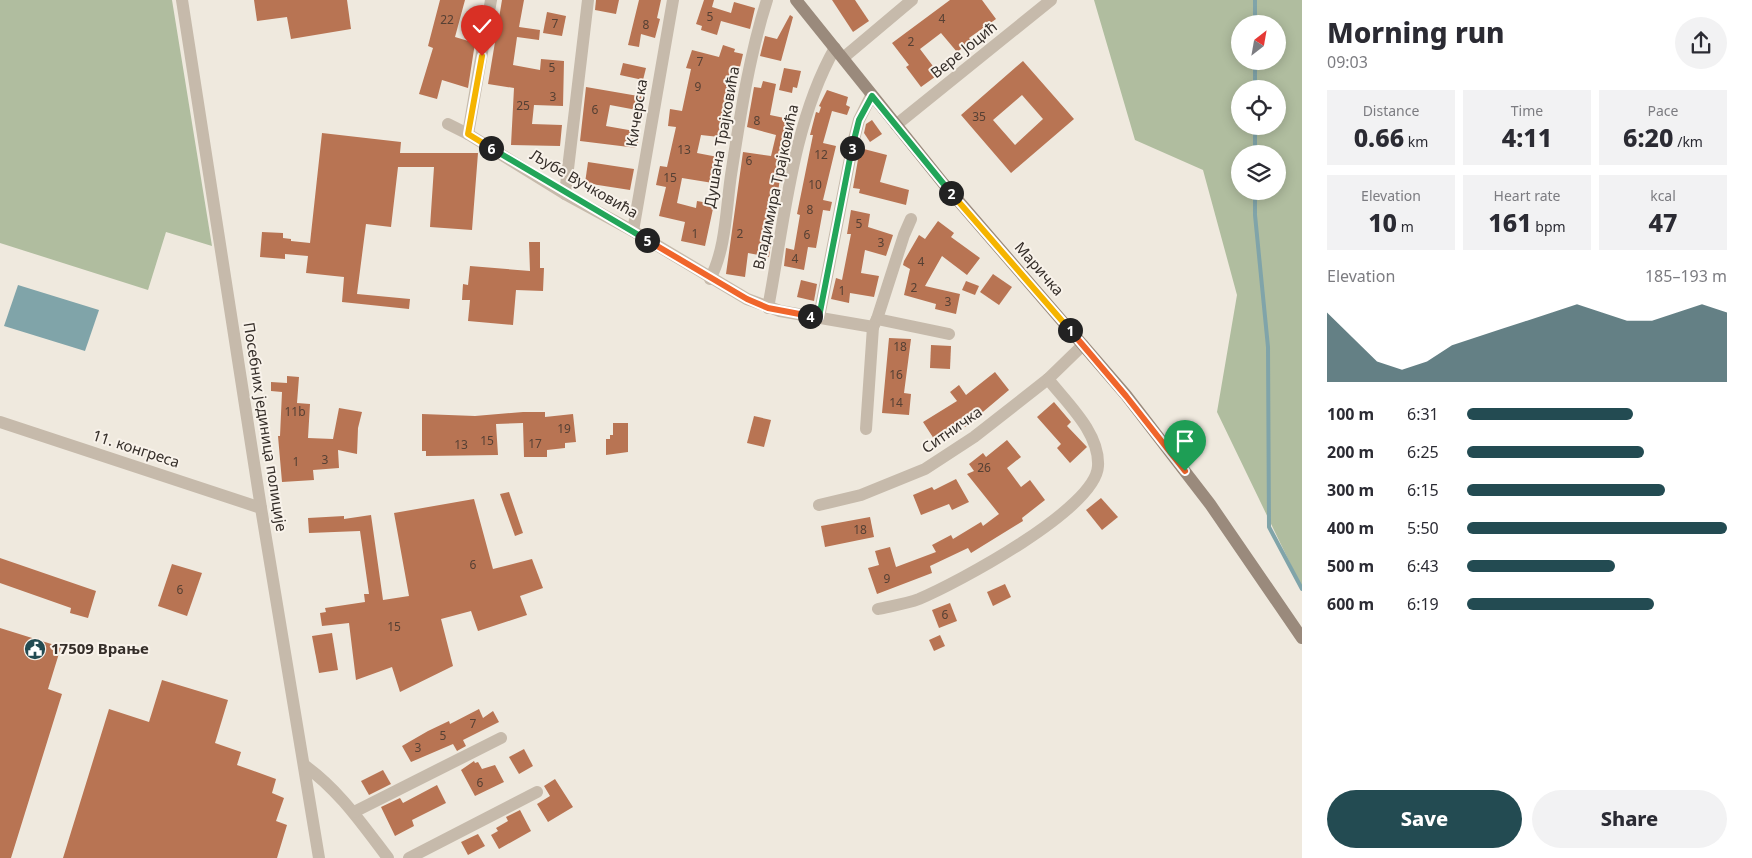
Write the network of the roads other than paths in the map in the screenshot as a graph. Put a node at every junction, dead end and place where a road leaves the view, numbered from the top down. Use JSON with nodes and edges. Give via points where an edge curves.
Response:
{"nodes":[{"id":1,"x":182,"y":0,"type":"edge"},
{"id":2,"x":491,"y":0,"type":"edge"},
{"id":3,"x":588,"y":0,"type":"edge"},
{"id":4,"x":672,"y":0,"type":"edge"},
{"id":5,"x":767,"y":0,"type":"edge"},
{"id":6,"x":796,"y":0,"type":"edge"},
{"id":7,"x":912,"y":0,"type":"edge"},
{"id":8,"x":1051,"y":0,"type":"edge"},
{"id":9,"x":839,"y":53,"type":"junction"},
{"id":10,"x":872,"y":96,"type":"junction"},
{"id":11,"x":448,"y":124,"type":"dead end"},
{"id":12,"x":896,"y":125,"type":"junction"},
{"id":13,"x":468,"y":134,"type":"junction"},
{"id":14,"x":565,"y":194,"type":"junction"},
{"id":15,"x":911,"y":219,"type":"dead end"},
{"id":16,"x":633,"y":231,"type":"junction"},
{"id":17,"x":710,"y":279,"type":"junction"},
{"id":18,"x":768,"y":308,"type":"junction"},
{"id":19,"x":819,"y":317,"type":"junction"},
{"id":20,"x":875,"y":323,"type":"junction"},
{"id":21,"x":949,"y":334,"type":"dead end"},
{"id":22,"x":1083,"y":345,"type":"junction"},
{"id":23,"x":1048,"y":379,"type":"junction"},
{"id":24,"x":0,"y":422,"type":"edge"},
{"id":25,"x":866,"y":430,"type":"dead end"},
{"id":26,"x":819,"y":505,"type":"dead end"},
{"id":27,"x":261,"y":508,"type":"junction"},
{"id":28,"x":878,"y":609,"type":"dead end"},
{"id":29,"x":1302,"y":638,"type":"edge"},
{"id":30,"x":501,"y":738,"type":"dead end"},
{"id":31,"x":304,"y":766,"type":"junction"},
{"id":32,"x":537,"y":792,"type":"dead end"},
{"id":33,"x":354,"y":812,"type":"junction"},
{"id":34,"x":319,"y":858,"type":"edge"},
{"id":35,"x":388,"y":858,"type":"edge"},
{"id":36,"x":409,"y":858,"type":"edge"}],
"edges":[{"from":1,"to":27,"type":"street","name":"Посебних јединица полиције"},
{"from":2,"to":13,"type":"street"},
{"from":3,"to":14,"type":"street"},
{"from":4,"to":16,"type":"street","name":"Кичерска"},
{"from":5,"to":17,"type":"street","name":"Душана Трајковића","via":[[736,142],[719,261]]},
{"from":6,"to":9,"type":"street","name":"Маричка"},
{"from":7,"to":9,"type":"street"},
{"from":8,"to":12,"type":"street","name":"Вере Јоцић"},
{"from":9,"to":10,"type":"street","name":"Маричка"},
{"from":9,"to":18,"type":"street","name":"Владимира Трајковића","via":[[817,83],[801,132]]},
{"from":10,"to":12,"type":"street","name":"Маричка"},
{"from":10,"to":19,"type":"street","via":[[859,120],[853,143]]},
{"from":11,"to":13,"type":"street","name":"Љубе Вучковића"},
{"from":12,"to":22,"type":"street","name":"Маричка"},
{"from":13,"to":14,"type":"street","name":"Љубе Вучковића"},
{"from":14,"to":16,"type":"street","name":"Љубе Вучковића"},
{"from":15,"to":20,"type":"street"},
{"from":16,"to":17,"type":"street","name":"Љубе Вучковића"},
{"from":17,"to":18,"type":"street","name":"Љубе Вучковића"},
{"from":18,"to":19,"type":"street","name":"Љубе Вучковића"},
{"from":19,"to":20,"type":"street","name":"Љубе Вучковића"},
{"from":20,"to":21,"type":"street","name":"Љубе Вучковића"},
{"from":20,"to":25,"type":"street"},
{"from":22,"to":23,"type":"street","name":"Ситничка"},
{"from":22,"to":29,"type":"street","name":"Маричка","via":[[1210,504]]},
{"from":23,"to":26,"type":"street","name":"Ситничка","via":[[974,437],[925,469],[861,495]]},
{"from":23,"to":28,"type":"street","via":[[1095,442],[1098,468],[1092,483],[1059,515],[1005,554],[917,599]]},
{"from":24,"to":27,"type":"street","name":"11. конгреса"},
{"from":27,"to":31,"type":"street","name":"Посебних јединица полиције"},
{"from":30,"to":33,"type":"street"},
{"from":31,"to":33,"type":"street","via":[[326,781]]},
{"from":31,"to":34,"type":"street","name":"Посебних јединица полиције"},
{"from":32,"to":36,"type":"street"},
{"from":33,"to":35,"type":"street"}]}
